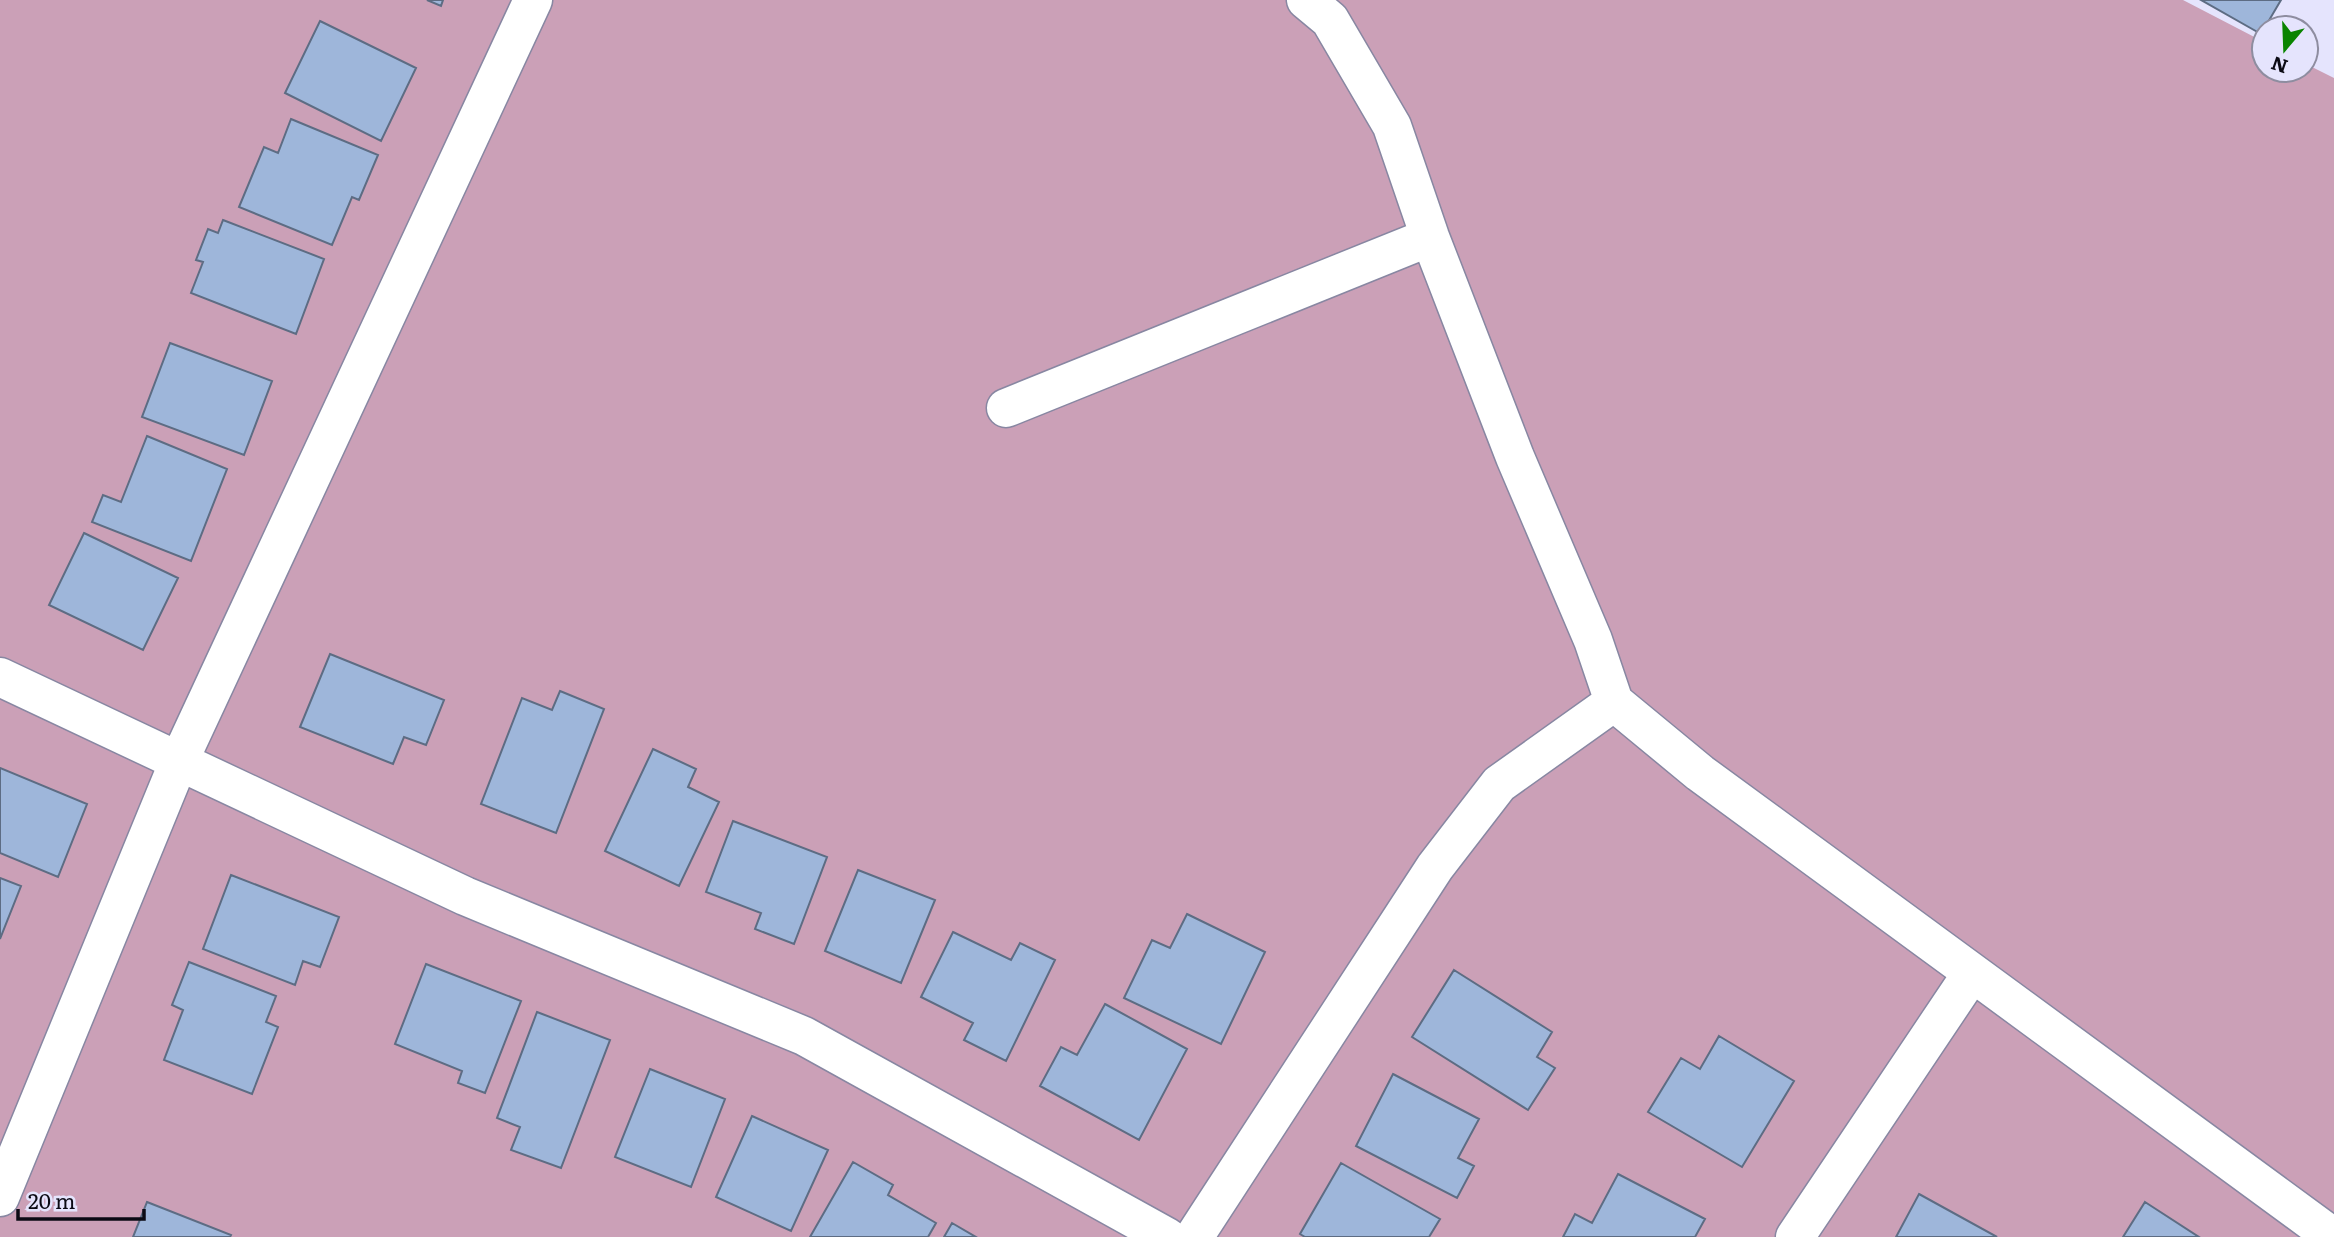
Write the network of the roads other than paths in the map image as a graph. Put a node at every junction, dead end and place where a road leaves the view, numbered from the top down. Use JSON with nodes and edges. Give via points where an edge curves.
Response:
{"nodes":[{"id":1,"x":533,"y":0,"type":"edge"},
{"id":2,"x":1306,"y":0,"type":"edge"},
{"id":3,"x":1430,"y":237,"type":"junction"},
{"id":4,"x":1006,"y":408,"type":"dead end"},
{"id":5,"x":0,"y":677,"type":"edge"},
{"id":6,"x":1614,"y":702,"type":"junction"},
{"id":7,"x":179,"y":761,"type":"junction"},
{"id":8,"x":1972,"y":973,"type":"junction"},
{"id":9,"x":0,"y":1197,"type":"edge"},
{"id":10,"x":1167,"y":1237,"type":"edge"},
{"id":11,"x":1194,"y":1237,"type":"edge"},
{"id":12,"x":1795,"y":1237,"type":"edge"},
{"id":13,"x":2333,"y":1237,"type":"edge"}],
"edges":[{"from":1,"to":7,"type":"street"},
{"from":2,"to":3,"type":"street","via":[[1329,20],[1392,126]]},
{"from":3,"to":4,"type":"street"},
{"from":3,"to":6,"type":"street"},
{"from":5,"to":7,"type":"street"},
{"from":6,"to":8,"type":"street","via":[[1700,773]]},
{"from":6,"to":11,"type":"street","via":[[1499,784],[1435,867]]},
{"from":7,"to":9,"type":"street"},
{"from":7,"to":10,"type":"street","via":[[465,896],[804,1036]]},
{"from":8,"to":12,"type":"street"},
{"from":8,"to":13,"type":"street"}]}
